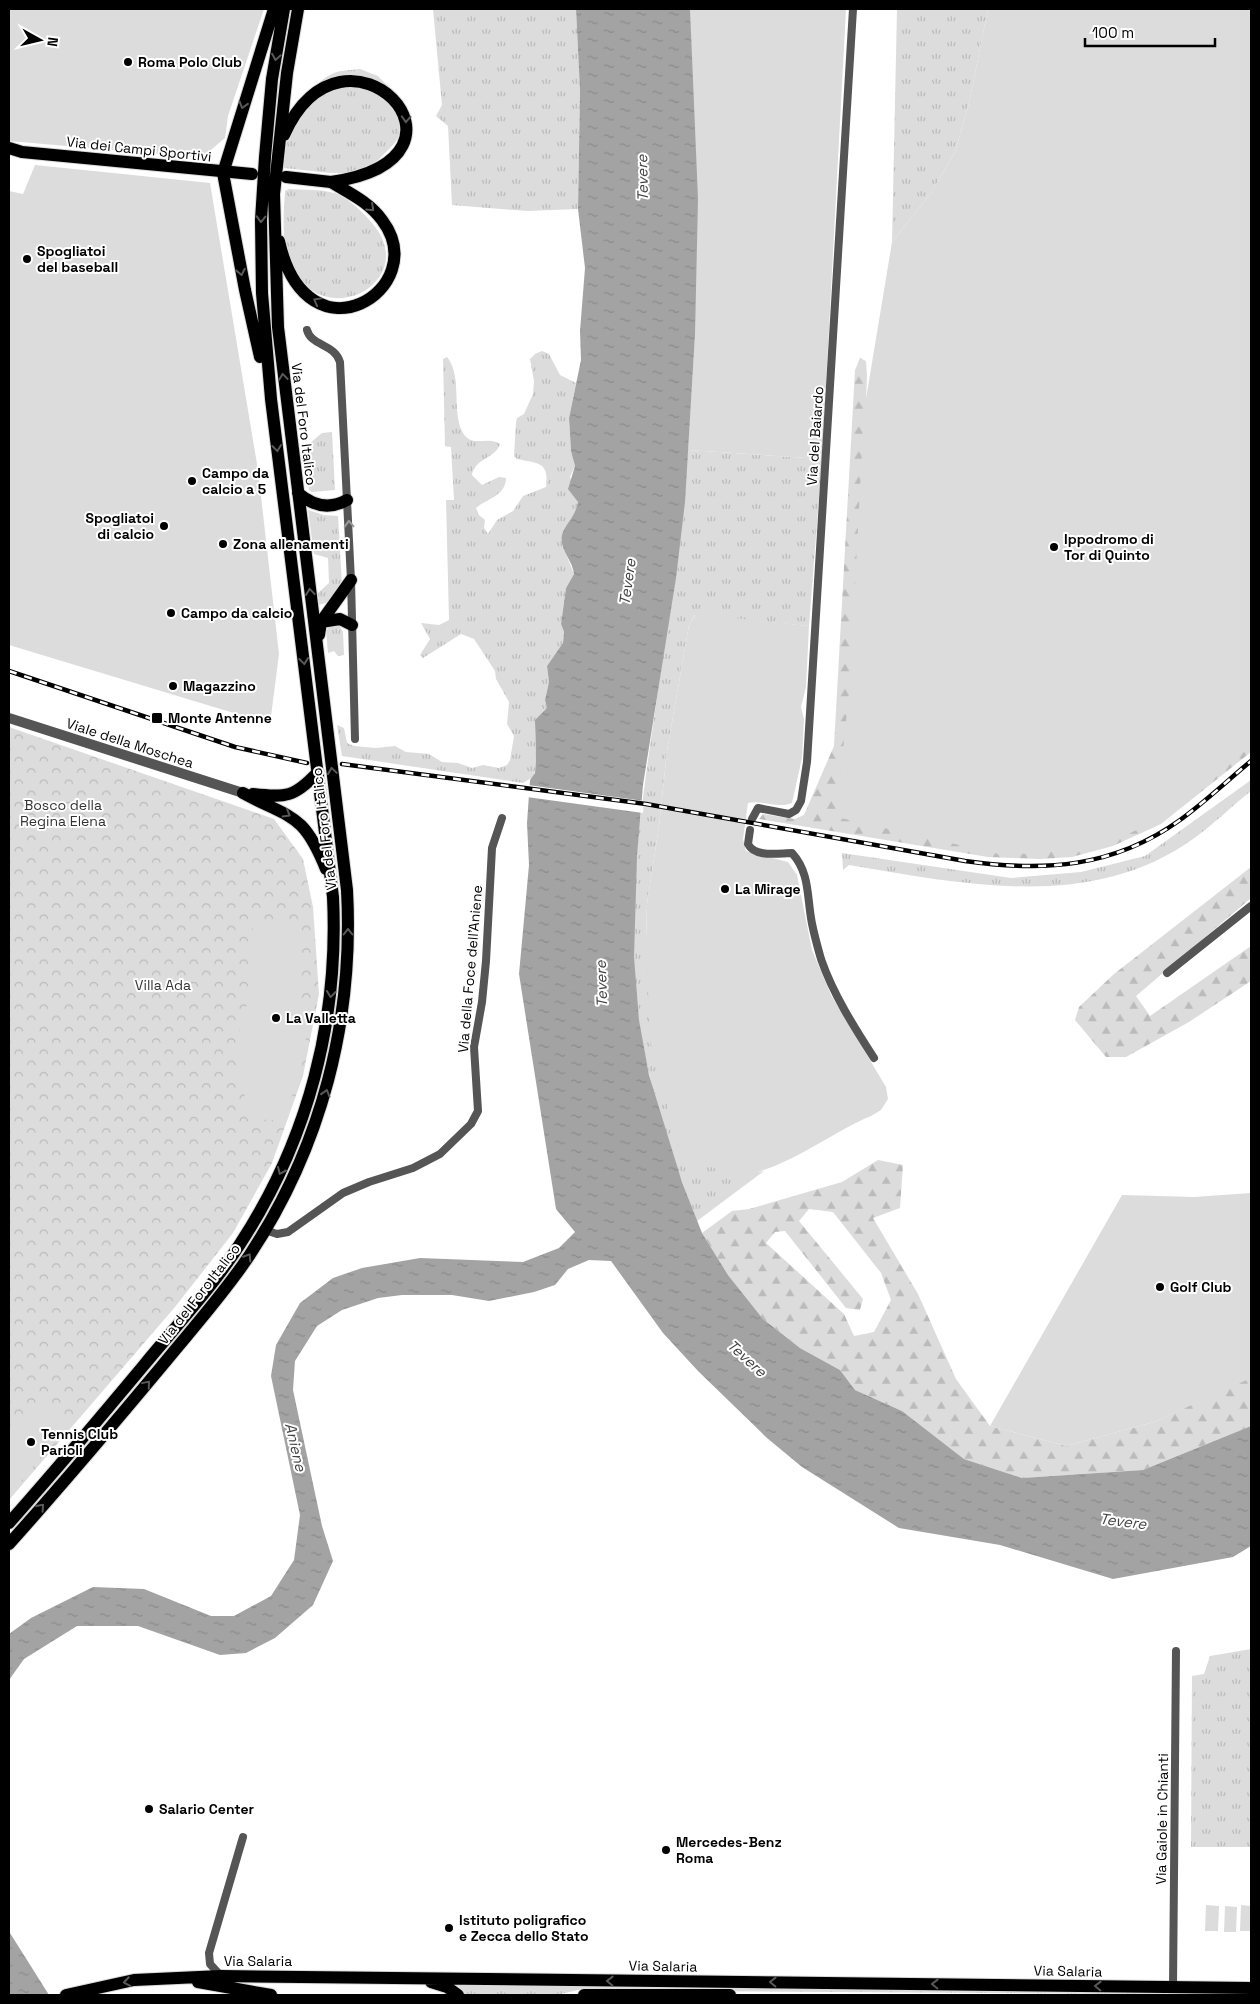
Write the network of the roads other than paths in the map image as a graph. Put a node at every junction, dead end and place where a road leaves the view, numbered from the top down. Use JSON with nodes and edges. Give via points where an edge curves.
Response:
{"nodes":[{"id":1,"x":274,"y":9,"type":"edge"},
{"id":2,"x":284,"y":9,"type":"edge"},
{"id":3,"x":298,"y":9,"type":"edge"},
{"id":4,"x":853,"y":9,"type":"edge"},
{"id":5,"x":315,"y":80,"type":"dead end"},
{"id":6,"x":398,"y":88,"type":"dead end"},
{"id":7,"x":9,"y":148,"type":"edge"},
{"id":8,"x":9,"y":152,"type":"edge"},
{"id":9,"x":22,"y":152,"type":"junction"},
{"id":10,"x":277,"y":164,"type":"junction"},
{"id":11,"x":223,"y":173,"type":"junction"},
{"id":12,"x":252,"y":174,"type":"dead end"},
{"id":13,"x":286,"y":177,"type":"dead end"},
{"id":14,"x":331,"y":182,"type":"junction"},
{"id":15,"x":274,"y":216,"type":"junction"},
{"id":16,"x":307,"y":330,"type":"dead end"},
{"id":17,"x":271,"y":399,"type":"junction"},
{"id":18,"x":298,"y":493,"type":"junction"},
{"id":19,"x":348,"y":500,"type":"junction"},
{"id":20,"x":351,"y":580,"type":"junction"},
{"id":21,"x":321,"y":622,"type":"junction"},
{"id":22,"x":352,"y":625,"type":"junction"},
{"id":23,"x":319,"y":669,"type":"junction"},
{"id":24,"x":9,"y":718,"type":"edge"},
{"id":25,"x":354,"y":739,"type":"dead end"},
{"id":26,"x":318,"y":772,"type":"junction"},
{"id":27,"x":243,"y":793,"type":"junction"},
{"id":28,"x":502,"y":818,"type":"dead end"},
{"id":29,"x":752,"y":819,"type":"dead end"},
{"id":30,"x":750,"y":830,"type":"dead end"},
{"id":31,"x":332,"y":886,"type":"junction"},
{"id":32,"x":1251,"y":906,"type":"edge"},
{"id":33,"x":1167,"y":973,"type":"dead end"},
{"id":34,"x":874,"y":1058,"type":"dead end"},
{"id":35,"x":265,"y":1230,"type":"junction"},
{"id":36,"x":9,"y":1523,"type":"edge"},
{"id":37,"x":9,"y":1544,"type":"edge"},
{"id":38,"x":1176,"y":1652,"type":"dead end"},
{"id":39,"x":244,"y":1837,"type":"dead end"},
{"id":40,"x":221,"y":1976,"type":"junction"},
{"id":41,"x":176,"y":1978,"type":"junction"},
{"id":42,"x":414,"y":1978,"type":"junction"},
{"id":43,"x":1173,"y":1987,"type":"junction"},
{"id":44,"x":1251,"y":1988,"type":"edge"},
{"id":45,"x":71,"y":1994,"type":"edge"},
{"id":46,"x":271,"y":1995,"type":"edge"},
{"id":47,"x":458,"y":1995,"type":"edge"},
{"id":48,"x":584,"y":1995,"type":"edge"},
{"id":49,"x":730,"y":1995,"type":"edge"}],
"edges":[{"from":1,"to":11,"type":"main road","one_way":true},
{"from":2,"to":17,"type":"main road","name":"Via del Foro Italico","one_way":true,"via":[[269,105],[261,220],[262,293]]},
{"from":3,"to":10,"type":"main road","name":"Via del Foro Italico"},
{"from":4,"to":29,"type":"street","name":"Via del Baiardo","via":[[807,762],[801,801],[796,810],[789,814],[758,808]]},
{"from":5,"to":10,"type":"main road","via":[[294,108]]},
{"from":6,"to":14,"type":"main road","one_way":true,"via":[[407,117],[404,133],[396,148],[369,170]]},
{"from":7,"to":9,"type":"main road","name":"Via dei Campi Sportivi"},
{"from":8,"to":9,"type":"main road","name":"Via dei Campi Sportivi"},
{"from":9,"to":11,"type":"main road","name":"Via dei Campi Sportivi"},
{"from":10,"to":15,"type":"main road","name":"Via del Foro Italico"},
{"from":11,"to":12,"type":"main road","name":"Via dei Campi Sportivi"},
{"from":11,"to":17,"type":"main road","one_way":true,"via":[[251,322]]},
{"from":13,"to":14,"type":"main road"},
{"from":14,"to":15,"type":"main road","one_way":true,"via":[[372,208],[387,227],[392,240],[390,272],[379,293],[366,302],[350,308],[333,307],[318,302],[302,290],[286,265]]},
{"from":18,"to":15,"type":"main road","name":"Via del Foro Italico","one_way":true,"via":[[278,327]]},
{"from":16,"to":19,"type":"street","via":[[311,337],[334,350],[339,359]]},
{"from":17,"to":26,"type":"main road","name":"Via del Foro Italico","one_way":true},
{"from":18,"to":19,"type":"main road","via":[[327,507]]},
{"from":23,"to":18,"type":"main road","name":"Via del Foro Italico","one_way":true},
{"from":20,"to":19,"type":"street","one_way":true},
{"from":20,"to":21,"type":"main road"},
{"from":20,"to":22,"type":"street"},
{"from":21,"to":22,"type":"main road","via":[[340,619]]},
{"from":21,"to":23,"type":"main road"},
{"from":22,"to":25,"type":"street"},
{"from":35,"to":23,"type":"main road","name":"Via del Foro Italico","one_way":true,"via":[[294,1174],[319,1113],[330,1078],[345,1003],[347,890]]},
{"from":24,"to":27,"type":"street","name":"Viale della Moschea"},
{"from":26,"to":27,"type":"main road","via":[[303,788],[292,794],[276,797]]},
{"from":26,"to":31,"type":"main road","name":"Via del Foro Italico"},
{"from":27,"to":31,"type":"main road","one_way":true,"via":[[285,812],[303,826],[317,849]]},
{"from":28,"to":35,"type":"street","name":"Via della Foce dell'Aniene","via":[[492,848],[486,961],[474,1047],[478,1111],[471,1124],[440,1154],[413,1168],[344,1193],[288,1232],[277,1234]]},
{"from":30,"to":34,"type":"street","via":[[748,844],[752,850],[792,853],[806,873],[811,920],[822,961],[843,1007]]},
{"from":31,"to":36,"type":"main road","name":"Via del Foro Italico","one_way":true,"via":[[334,953],[326,1031],[310,1096],[275,1184],[248,1232],[218,1275]]},
{"from":32,"to":33,"type":"street"},
{"from":37,"to":35,"type":"main road","name":"Via del Foro Italico","one_way":true,"via":[[226,1288]]},
{"from":38,"to":43,"type":"street","name":"Via Gaiole in Chianti"},
{"from":39,"to":40,"type":"street","via":[[209,1953],[210,1964]]},
{"from":40,"to":41,"type":"main road","name":"Via Salaria"},
{"from":40,"to":42,"type":"main road","name":"Via Salaria"},
{"from":41,"to":45,"type":"main road","name":"Via Salaria","one_way":true,"via":[[134,1980]]},
{"from":41,"to":46,"type":"main road"},
{"from":43,"to":42,"type":"main road","name":"Via Salaria","one_way":true},
{"from":42,"to":47,"type":"main road","via":[[447,1987]]},
{"from":43,"to":44,"type":"main road","name":"Via Salaria"},
{"from":48,"to":49,"type":"main road","name":"Via Salaria"}]}
